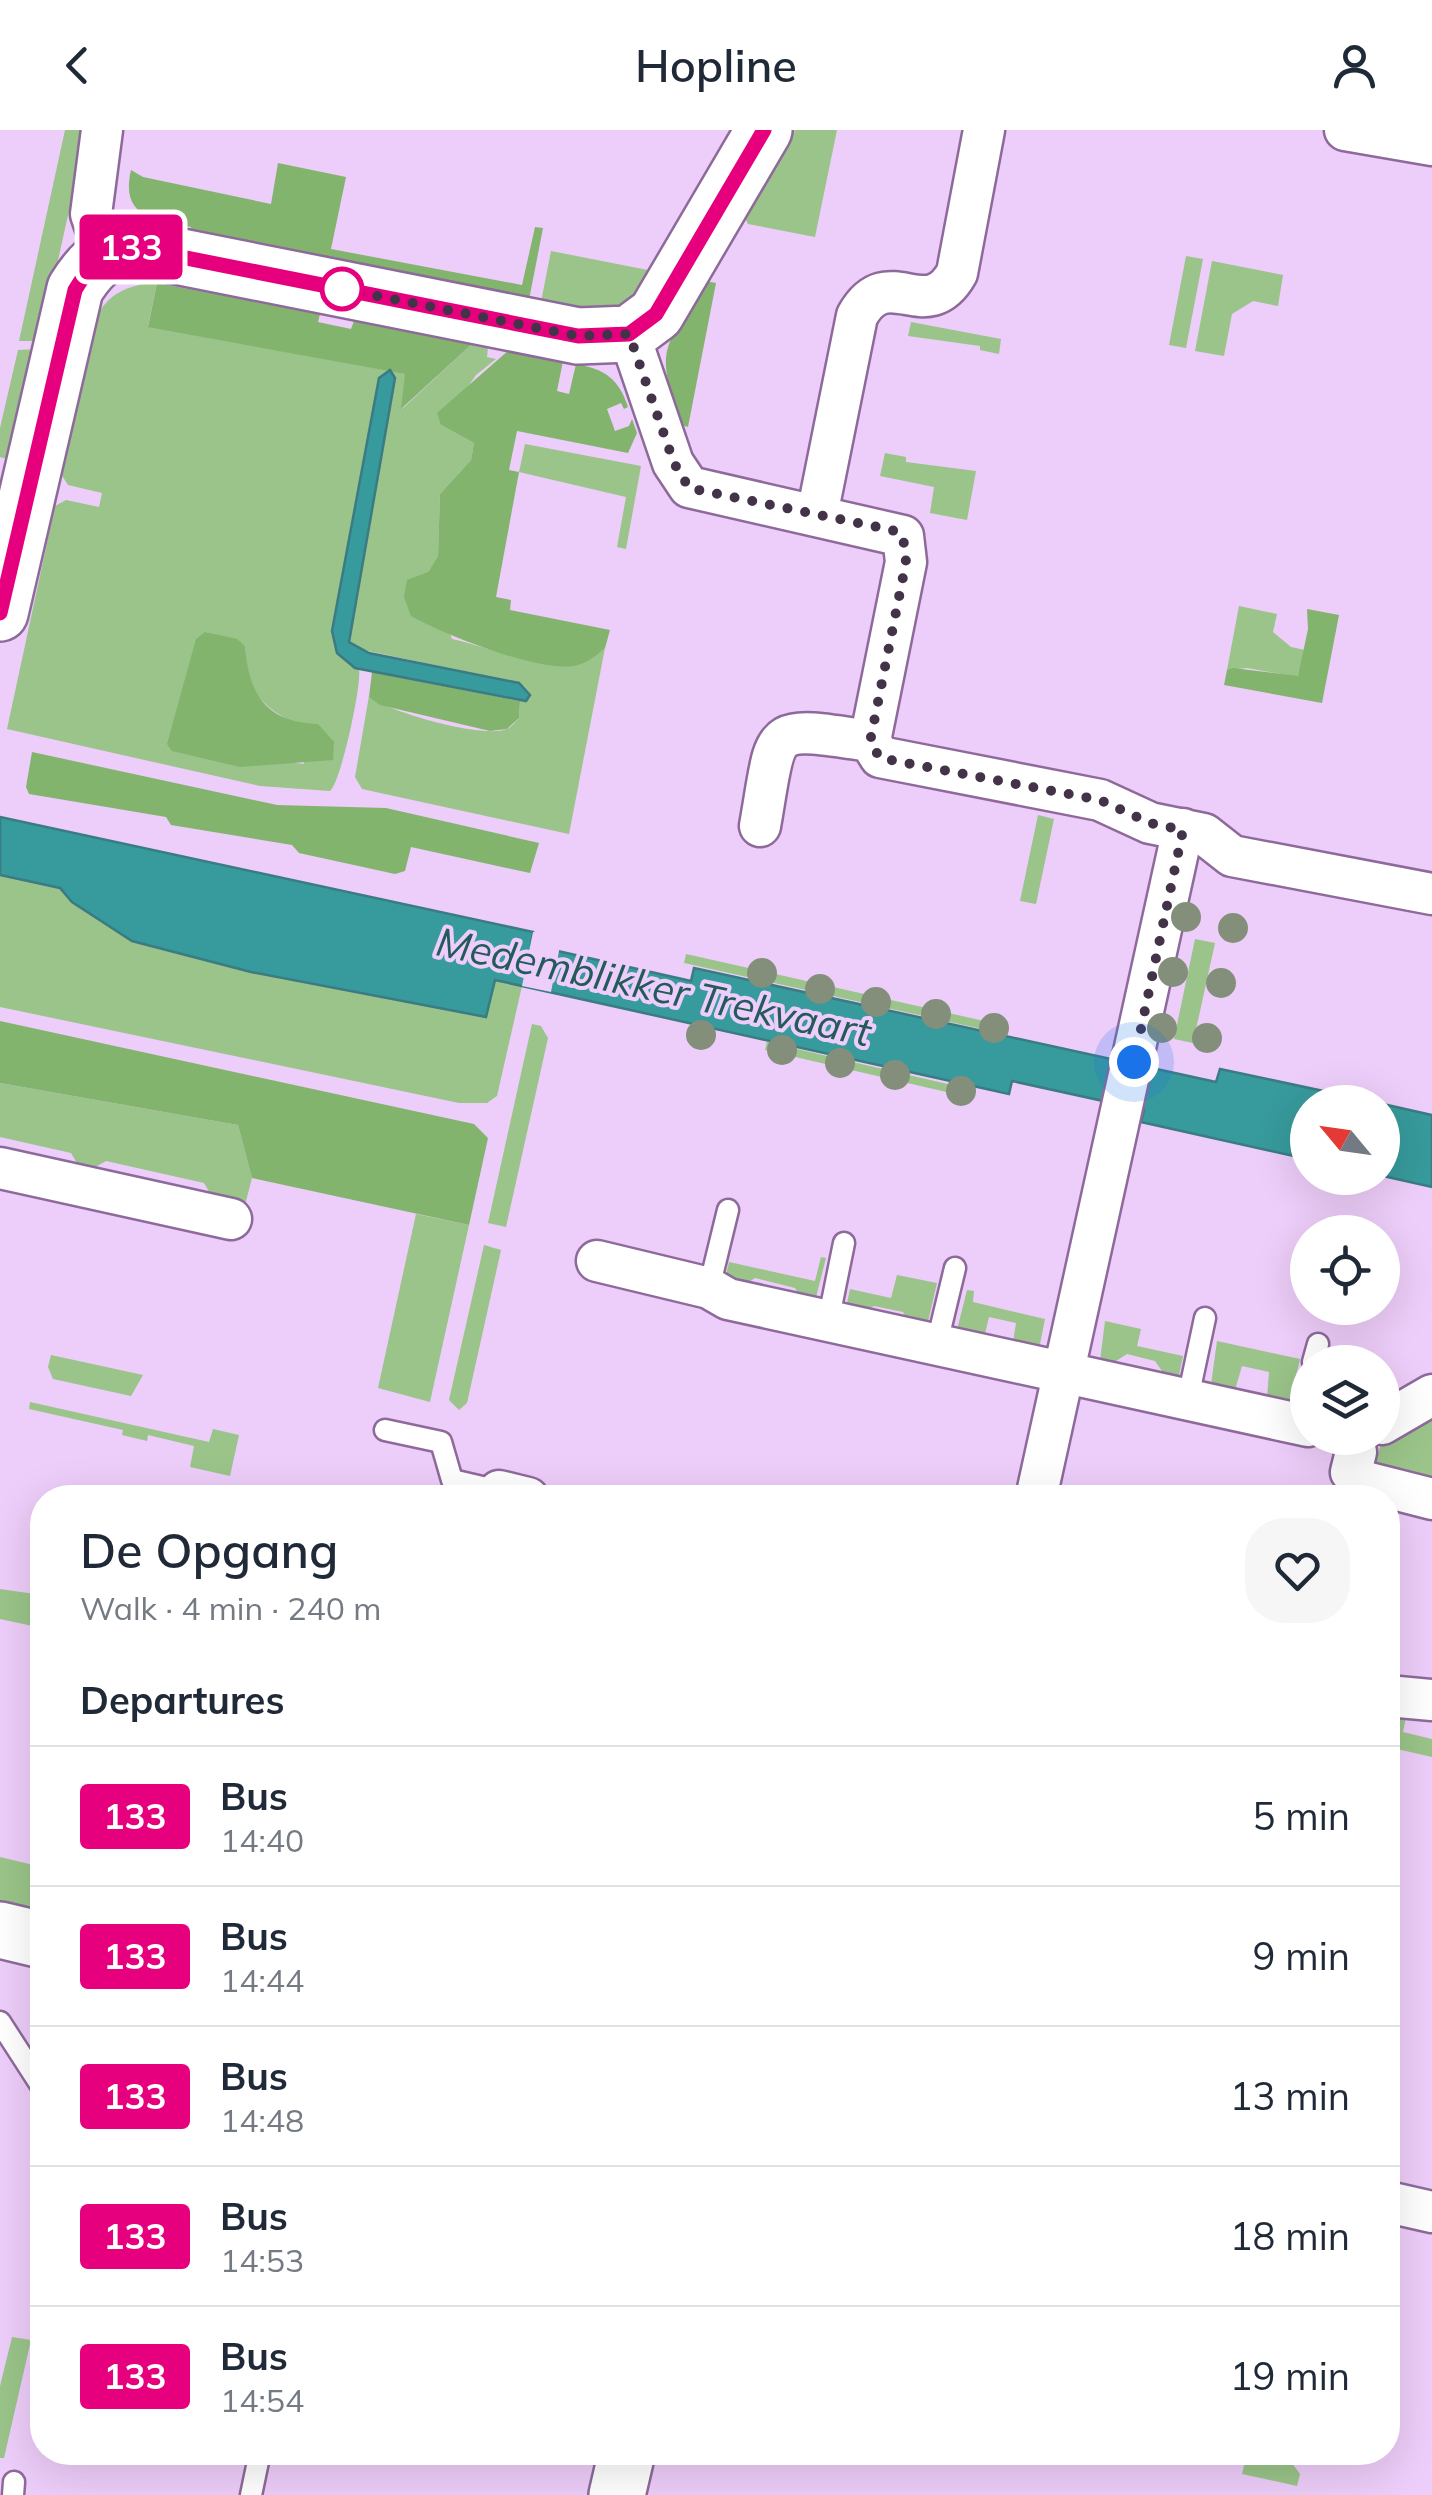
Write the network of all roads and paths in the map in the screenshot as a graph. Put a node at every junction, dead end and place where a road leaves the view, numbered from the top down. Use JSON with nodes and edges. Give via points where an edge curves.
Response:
{"nodes":[{"id":1,"x":102,"y":130,"type":"edge"},
{"id":2,"x":764,"y":130,"type":"edge"},
{"id":3,"x":984,"y":130,"type":"edge"},
{"id":4,"x":1350,"y":131,"type":"edge"},
{"id":5,"x":1432,"y":145,"type":"edge"},
{"id":6,"x":104,"y":255,"type":"junction"},
{"id":7,"x":629,"y":334,"type":"junction"},
{"id":8,"x":817,"y":515,"type":"junction"},
{"id":9,"x":0,"y":613,"type":"edge"},
{"id":10,"x":870,"y":742,"type":"junction"},
{"id":11,"x":760,"y":826,"type":"dead end"},
{"id":12,"x":1183,"y":830,"type":"junction"},
{"id":13,"x":1432,"y":894,"type":"edge"},
{"id":14,"x":0,"y":1168,"type":"edge"},
{"id":15,"x":728,"y":1210,"type":"dead end"},
{"id":16,"x":231,"y":1219,"type":"dead end"},
{"id":17,"x":844,"y":1244,"type":"dead end"},
{"id":18,"x":596,"y":1262,"type":"dead end"},
{"id":19,"x":955,"y":1268,"type":"dead end"},
{"id":20,"x":710,"y":1288,"type":"junction"},
{"id":21,"x":1205,"y":1318,"type":"dead end"},
{"id":22,"x":828,"y":1322,"type":"junction"},
{"id":23,"x":936,"y":1347,"type":"junction"},
{"id":24,"x":1068,"y":1353,"type":"junction"},
{"id":25,"x":1432,"y":1395,"type":"edge"},
{"id":26,"x":1188,"y":1398,"type":"junction"},
{"id":27,"x":1290,"y":1410,"type":"edge"},
{"id":28,"x":1400,"y":1413,"type":"edge"},
{"id":29,"x":385,"y":1430,"type":"dead end"},
{"id":30,"x":1355,"y":1455,"type":"edge"},
{"id":31,"x":474,"y":1485,"type":"edge"},
{"id":32,"x":1039,"y":1485,"type":"edge"},
{"id":33,"x":1376,"y":1485,"type":"edge"},
{"id":34,"x":1400,"y":1491,"type":"edge"},
{"id":35,"x":1432,"y":1500,"type":"edge"},
{"id":36,"x":1400,"y":1697,"type":"edge"},
{"id":37,"x":1432,"y":1700,"type":"edge"},
{"id":38,"x":0,"y":1930,"type":"edge"},
{"id":39,"x":30,"y":1937,"type":"edge"},
{"id":40,"x":0,"y":2022,"type":"edge"},
{"id":41,"x":30,"y":2069,"type":"edge"},
{"id":42,"x":1400,"y":2205,"type":"edge"},
{"id":43,"x":1432,"y":2212,"type":"edge"},
{"id":44,"x":257,"y":2465,"type":"edge"},
{"id":45,"x":624,"y":2465,"type":"edge"},
{"id":46,"x":251,"y":2495,"type":"edge"},
{"id":47,"x":618,"y":2495,"type":"edge"}],
"edges":[{"from":1,"to":6,"type":"street","via":[[91,214]]},
{"from":2,"to":7,"type":"street","via":[[656,314]]},
{"from":3,"to":8,"type":"street","via":[[949,287],[928,298],[880,291],[856,316]]},
{"from":4,"to":5,"type":"street"},
{"from":6,"to":7,"type":"street","via":[[126,246],[578,336]]},
{"from":6,"to":9,"type":"street","via":[[75,290]]},
{"from":7,"to":8,"type":"street","via":[[689,488]]},
{"from":8,"to":10,"type":"street","via":[[892,530],[907,546]]},
{"from":10,"to":11,"type":"street","via":[[788,733],[774,750]]},
{"from":10,"to":12,"type":"street","via":[[880,758],[1100,800]]},
{"from":12,"to":13,"type":"street","via":[[1204,834],[1232,856]]},
{"from":12,"to":24,"type":"street"},
{"from":14,"to":16,"type":"street"},
{"from":15,"to":20,"type":"lane"},
{"from":17,"to":22,"type":"lane"},
{"from":18,"to":20,"type":"street"},
{"from":19,"to":23,"type":"lane"},
{"from":20,"to":22,"type":"street","via":[[728,1299]]},
{"from":21,"to":26,"type":"lane"},
{"from":22,"to":23,"type":"street"},
{"from":23,"to":24,"type":"street"},
{"from":24,"to":26,"type":"street"},
{"from":24,"to":32,"type":"street"},
{"from":25,"to":28,"type":"street"},
{"from":26,"to":27,"type":"street"},
{"from":29,"to":31,"type":"lane","via":[[441,1442],[452,1480]]},
{"from":30,"to":33,"type":"street","via":[[1350,1472]]},
{"from":34,"to":35,"type":"street"},
{"from":36,"to":37,"type":"street"},
{"from":38,"to":39,"type":"street"},
{"from":40,"to":41,"type":"lane"},
{"from":42,"to":43,"type":"street"},
{"from":44,"to":46,"type":"lane"},
{"from":45,"to":47,"type":"street"}]}
